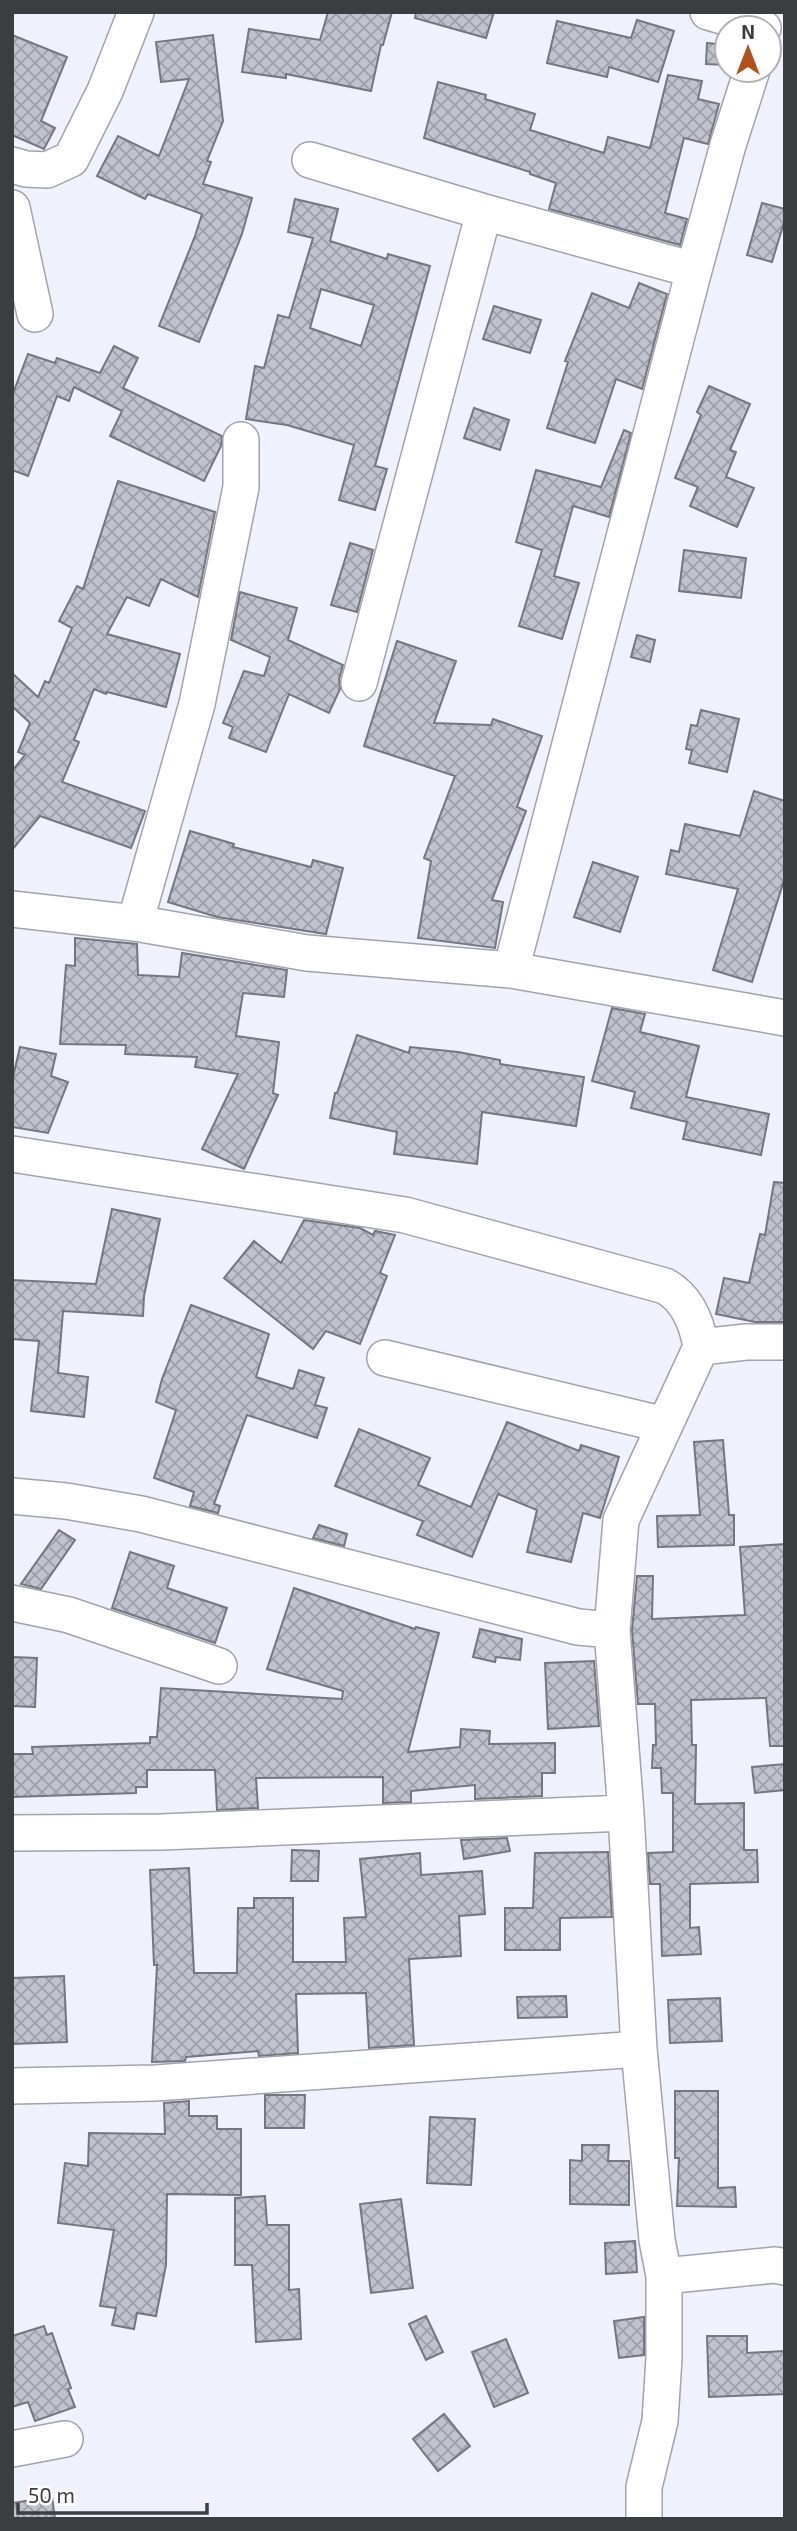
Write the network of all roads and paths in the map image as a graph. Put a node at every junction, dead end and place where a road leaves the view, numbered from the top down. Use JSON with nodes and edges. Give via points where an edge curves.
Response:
{"nodes":[{"id":1,"x":136,"y":12,"type":"edge"},
{"id":2,"x":748,"y":84,"type":"edge"},
{"id":3,"x":310,"y":160,"type":"dead end"},
{"id":4,"x":12,"y":165,"type":"edge"},
{"id":5,"x":12,"y":208,"type":"edge"},
{"id":6,"x":484,"y":212,"type":"junction"},
{"id":7,"x":694,"y":270,"type":"junction"},
{"id":8,"x":35,"y":314,"type":"dead end"},
{"id":9,"x":241,"y":440,"type":"dead end"},
{"id":10,"x":359,"y":683,"type":"dead end"},
{"id":11,"x":12,"y":909,"type":"edge"},
{"id":12,"x":135,"y":923,"type":"junction"},
{"id":13,"x":511,"y":970,"type":"junction"},
{"id":14,"x":785,"y":1018,"type":"edge"},
{"id":15,"x":12,"y":1154,"type":"edge"},
{"id":16,"x":785,"y":1342,"type":"edge"},
{"id":17,"x":701,"y":1347,"type":"junction"},
{"id":18,"x":385,"y":1358,"type":"dead end"},
{"id":19,"x":665,"y":1425,"type":"junction"},
{"id":20,"x":12,"y":1496,"type":"edge"},
{"id":21,"x":12,"y":1603,"type":"edge"},
{"id":22,"x":612,"y":1630,"type":"junction"},
{"id":23,"x":219,"y":1667,"type":"dead end"},
{"id":24,"x":626,"y":1813,"type":"junction"},
{"id":25,"x":12,"y":1833,"type":"edge"},
{"id":26,"x":639,"y":2049,"type":"junction"},
{"id":27,"x":12,"y":2086,"type":"edge"},
{"id":28,"x":785,"y":2267,"type":"edge"},
{"id":29,"x":664,"y":2276,"type":"junction"},
{"id":30,"x":65,"y":2439,"type":"dead end"},
{"id":31,"x":12,"y":2449,"type":"edge"},
{"id":32,"x":644,"y":2519,"type":"edge"}],
"edges":[{"from":1,"to":4,"type":"street","via":[[105,91],[71,159],[47,170]]},
{"from":2,"to":7,"type":"street"},
{"from":3,"to":6,"type":"street"},
{"from":5,"to":8,"type":"street"},
{"from":6,"to":7,"type":"street"},
{"from":6,"to":10,"type":"street"},
{"from":7,"to":13,"type":"street"},
{"from":9,"to":12,"type":"street","via":[[241,487],[197,704]]},
{"from":11,"to":12,"type":"street"},
{"from":12,"to":13,"type":"street","via":[[307,953]]},
{"from":13,"to":14,"type":"street"},
{"from":15,"to":17,"type":"street","via":[[405,1215],[665,1286],[684,1301]]},
{"from":16,"to":17,"type":"street"},
{"from":17,"to":19,"type":"street"},
{"from":18,"to":19,"type":"street"},
{"from":19,"to":22,"type":"street","via":[[621,1520]]},
{"from":20,"to":22,"type":"street","via":[[141,1514],[565,1624]]},
{"from":21,"to":23,"type":"street","via":[[69,1615]]},
{"from":22,"to":24,"type":"street"},
{"from":24,"to":25,"type":"street","via":[[161,1832]]},
{"from":24,"to":26,"type":"street"},
{"from":26,"to":27,"type":"street","via":[[155,2083]]},
{"from":26,"to":29,"type":"street"},
{"from":28,"to":29,"type":"street"},
{"from":29,"to":32,"type":"street","via":[[660,2421],[644,2487]]},
{"from":30,"to":31,"type":"street"}]}
